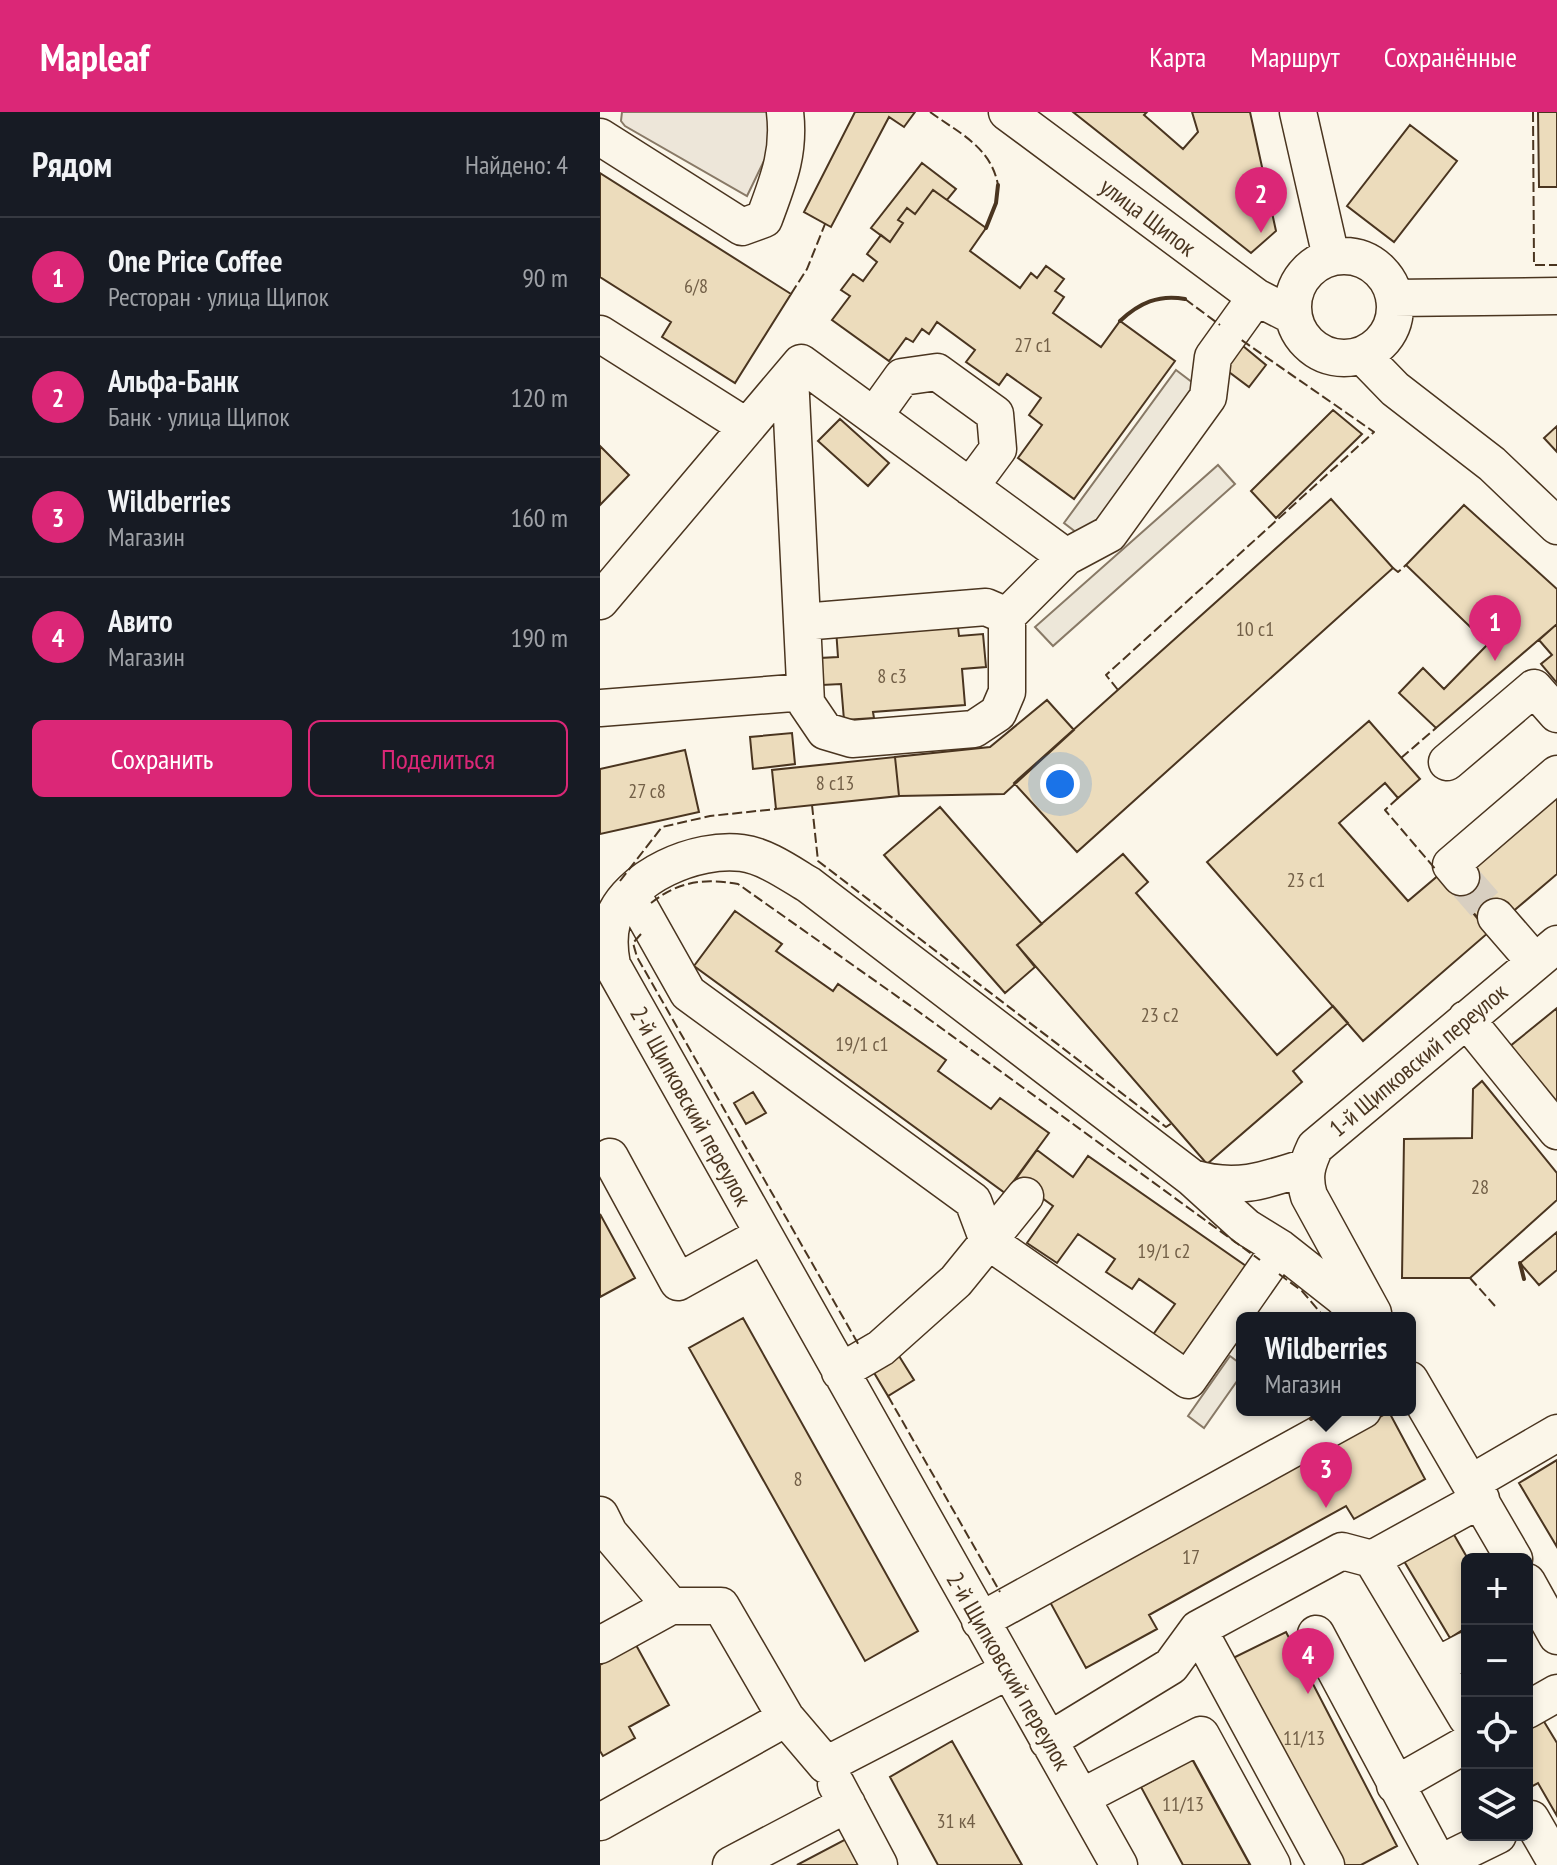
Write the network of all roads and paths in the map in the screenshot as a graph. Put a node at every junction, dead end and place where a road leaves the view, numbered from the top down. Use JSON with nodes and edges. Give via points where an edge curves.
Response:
{"nodes":[{"id":1,"x":785,"y":112,"type":"edge"},
{"id":2,"x":1007,"y":112,"type":"edge"},
{"id":3,"x":1298,"y":112,"type":"edge"},
{"id":4,"x":600,"y":137,"type":"edge"},
{"id":5,"x":1331,"y":257,"type":"junction"},
{"id":6,"x":1557,"y":296,"type":"edge"},
{"id":7,"x":1256,"y":297,"type":"junction"},
{"id":8,"x":1394,"y":298,"type":"junction"},
{"id":9,"x":1293,"y":316,"type":"junction"},
{"id":10,"x":600,"y":334,"type":"edge"},
{"id":11,"x":1362,"y":355,"type":"junction"},
{"id":12,"x":790,"y":376,"type":"junction"},
{"id":13,"x":874,"y":416,"type":"junction"},
{"id":14,"x":747,"y":427,"type":"junction"},
{"id":15,"x":970,"y":487,"type":"junction"},
{"id":16,"x":1557,"y":526,"type":"edge"},
{"id":17,"x":1066,"y":557,"type":"junction"},
{"id":18,"x":600,"y":601,"type":"edge"},
{"id":19,"x":1007,"y":616,"type":"junction"},
{"id":20,"x":802,"y":622,"type":"junction"},
{"id":21,"x":805,"y":692,"type":"junction"},
{"id":22,"x":600,"y":708,"type":"edge"},
{"id":23,"x":1557,"y":714,"type":"edge"},
{"id":24,"x":1447,"y":762,"type":"dead end"},
{"id":25,"x":1557,"y":774,"type":"edge"},
{"id":26,"x":1461,"y":877,"type":"dead end"},
{"id":27,"x":628,"y":896,"type":"junction"},
{"id":28,"x":1496,"y":917,"type":"tunnel mouth"},
{"id":29,"x":1546,"y":953,"type":"edge"},
{"id":30,"x":606,"y":967,"type":"edge"},
{"id":31,"x":1466,"y":1019,"type":"junction"},
{"id":32,"x":1557,"y":1131,"type":"edge"},
{"id":33,"x":610,"y":1157,"type":"dead end"},
{"id":34,"x":1306,"y":1167,"type":"junction"},
{"id":35,"x":1192,"y":1178,"type":"junction"},
{"id":36,"x":1025,"y":1196,"type":"dead end"},
{"id":37,"x":763,"y":1235,"type":"junction"},
{"id":38,"x":988,"y":1241,"type":"junction"},
{"id":39,"x":1280,"y":1248,"type":"junction"},
{"id":40,"x":1358,"y":1312,"type":"edge"},
{"id":41,"x":1373,"y":1312,"type":"edge"},
{"id":42,"x":840,"y":1372,"type":"junction"},
{"id":43,"x":1416,"y":1390,"type":"edge"},
{"id":44,"x":1352,"y":1416,"type":"edge"},
{"id":45,"x":1557,"y":1433,"type":"edge"},
{"id":46,"x":1476,"y":1491,"type":"junction"},
{"id":47,"x":603,"y":1529,"type":"edge"},
{"id":48,"x":1511,"y":1553,"type":"edge"},
{"id":49,"x":1372,"y":1559,"type":"junction"},
{"id":50,"x":671,"y":1606,"type":"junction"},
{"id":51,"x":980,"y":1621,"type":"junction"},
{"id":52,"x":1198,"y":1629,"type":"junction"},
{"id":53,"x":1316,"y":1634,"type":"dead end"},
{"id":54,"x":600,"y":1645,"type":"edge"},
{"id":55,"x":1452,"y":1658,"type":"edge"},
{"id":56,"x":1008,"y":1671,"type":"junction"},
{"id":57,"x":1557,"y":1693,"type":"edge"},
{"id":58,"x":1462,"y":1697,"type":"edge"},
{"id":59,"x":1533,"y":1707,"type":"edge"},
{"id":60,"x":786,"y":1718,"type":"junction"},
{"id":61,"x":1048,"y":1741,"type":"junction"},
{"id":62,"x":1461,"y":1747,"type":"edge"},
{"id":63,"x":826,"y":1765,"type":"junction"},
{"id":64,"x":1395,"y":1785,"type":"junction"},
{"id":65,"x":1082,"y":1797,"type":"junction"},
{"id":66,"x":847,"y":1804,"type":"junction"},
{"id":67,"x":600,"y":1822,"type":"edge"},
{"id":68,"x":1533,"y":1822,"type":"edge"},
{"id":69,"x":1485,"y":1841,"type":"edge"},
{"id":70,"x":1437,"y":1864,"type":"edge"},
{"id":71,"x":1557,"y":1864,"type":"edge"},
{"id":72,"x":731,"y":1865,"type":"edge"},
{"id":73,"x":879,"y":1865,"type":"edge"},
{"id":74,"x":1119,"y":1865,"type":"edge"},
{"id":75,"x":1272,"y":1865,"type":"edge"},
{"id":76,"x":1326,"y":1865,"type":"edge"}],
"edges":[{"from":1,"to":4,"type":"street","via":[[783,170],[764,219],[742,227]]},
{"from":2,"to":7,"type":"street","name":"улица Щипок"},
{"from":3,"to":5,"type":"street"},
{"from":5,"to":8,"type":"street","via":[[1364,260],[1378,269]]},
{"from":5,"to":9,"type":"street","via":[[1305,273],[1297,286]]},
{"from":6,"to":8,"type":"street"},
{"from":7,"to":9,"type":"street","name":"улица Щипок"},
{"from":7,"to":17,"type":"street","via":[[1213,357],[1208,397],[1109,534]]},
{"from":8,"to":11,"type":"street","via":[[1388,332]]},
{"from":9,"to":11,"type":"street","via":[[1307,343],[1319,352],[1332,357]]},
{"from":10,"to":14,"type":"street"},
{"from":11,"to":16,"type":"street"},
{"from":12,"to":13,"type":"street","via":[[801,363]]},
{"from":12,"to":14,"type":"street"},
{"from":12,"to":20,"type":"street"},
{"from":13,"to":15,"type":"street"},
{"from":13,"to":15,"type":"street","via":[[902,377],[937,372],[995,414],[998,449]]},
{"from":14,"to":18,"type":"street"},
{"from":15,"to":17,"type":"street"},
{"from":17,"to":19,"type":"street"},
{"from":19,"to":20,"type":"street","via":[[986,607]]},
{"from":19,"to":21,"type":"street","via":[[1007,692],[998,713],[974,729],[852,739],[825,731],[806,703]]},
{"from":20,"to":21,"type":"street"},
{"from":21,"to":22,"type":"street"},
{"from":23,"to":24,"type":"street","via":[[1534,688]]},
{"from":25,"to":26,"type":"street","via":[[1451,865]]},
{"from":27,"to":30,"type":"street","name":"2-й Щипковский переулок","via":[[613,919]]},
{"from":27,"to":35,"type":"street","name":"2-й Щипковский переулок","via":[[654,874],[720,851],[771,863],[809,885]]},
{"from":27,"to":38,"type":"street","via":[[639,906],[688,993],[973,1201]]},
{"from":28,"to":29,"type":"street"},
{"from":29,"to":31,"type":"street","name":"1-й Щипковский переулок"},
{"from":30,"to":37,"type":"street","name":"2-й Щипковский переулок"},
{"from":31,"to":32,"type":"street"},
{"from":31,"to":34,"type":"street","name":"1-й Щипковский переулок","via":[[1315,1147]]},
{"from":33,"to":37,"type":"street","via":[[678,1282]]},
{"from":34,"to":35,"type":"street","name":"2-й Щипковский переулок","via":[[1238,1185]]},
{"from":34,"to":41,"type":"street","via":[[1309,1196]]},
{"from":35,"to":39,"type":"street","name":"2-й Щипковский переулок","via":[[1246,1227]]},
{"from":36,"to":38,"type":"street"},
{"from":37,"to":42,"type":"street","name":"2-й Щипковский переулок"},
{"from":38,"to":39,"type":"street","via":[[1188,1380]]},
{"from":38,"to":42,"type":"street","via":[[956,1281],[881,1348]]},
{"from":39,"to":40,"type":"street","name":"2-й Щипковский переулок"},
{"from":42,"to":51,"type":"street","name":"2-й Щипковский переулок"},
{"from":43,"to":46,"type":"street"},
{"from":44,"to":51,"type":"street"},
{"from":45,"to":46,"type":"street"},
{"from":46,"to":48,"type":"street"},
{"from":46,"to":49,"type":"street"},
{"from":47,"to":50,"type":"street"},
{"from":49,"to":52,"type":"street","via":[[1342,1551]]},
{"from":49,"to":55,"type":"street"},
{"from":50,"to":54,"type":"street"},
{"from":50,"to":60,"type":"street","via":[[721,1606]]},
{"from":51,"to":56,"type":"street","name":"2-й Щипковский переулок"},
{"from":52,"to":61,"type":"street","via":[[1171,1666]]},
{"from":52,"to":76,"type":"street"},
{"from":53,"to":64,"type":"street"},
{"from":55,"to":58,"type":"street"},
{"from":56,"to":61,"type":"street","name":"2-й Щипковский переулок"},
{"from":56,"to":63,"type":"street"},
{"from":57,"to":59,"type":"street"},
{"from":60,"to":63,"type":"street"},
{"from":60,"to":67,"type":"street"},
{"from":61,"to":65,"type":"street","name":"2-й Щипковский переулок"},
{"from":62,"to":64,"type":"street"},
{"from":63,"to":66,"type":"street"},
{"from":64,"to":70,"type":"street"},
{"from":65,"to":74,"type":"street","name":"2-й Щипковский переулок"},
{"from":65,"to":75,"type":"street","via":[[1201,1735]]},
{"from":66,"to":72,"type":"street"},
{"from":66,"to":73,"type":"street"},
{"from":68,"to":71,"type":"street"},
{"from":69,"to":70,"type":"street"}]}
